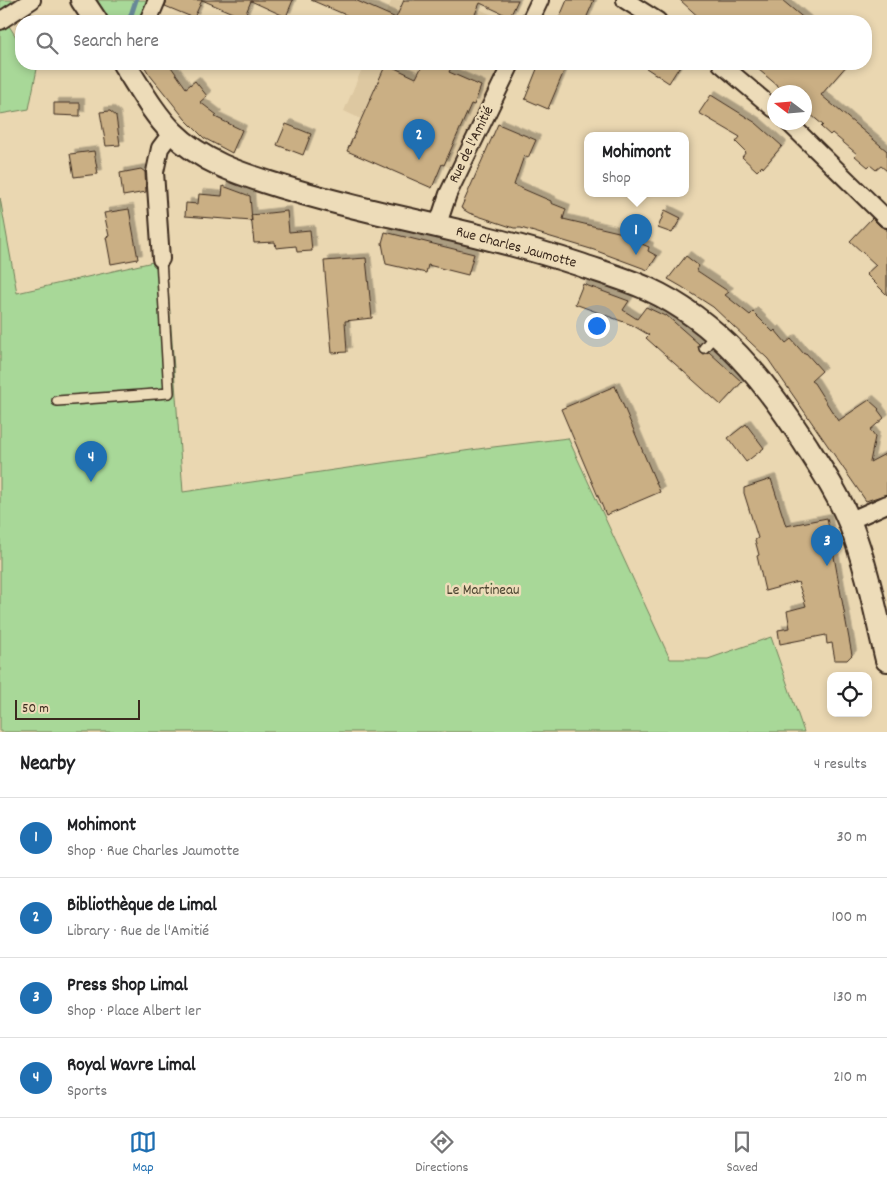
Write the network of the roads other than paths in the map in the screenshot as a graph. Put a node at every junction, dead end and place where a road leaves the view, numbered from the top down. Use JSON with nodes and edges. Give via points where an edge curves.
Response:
{"nodes":[{"id":1,"x":32,"y":0,"type":"edge"},
{"id":2,"x":82,"y":0,"type":"edge"},
{"id":3,"x":157,"y":0,"type":"edge"},
{"id":4,"x":540,"y":0,"type":"edge"},
{"id":5,"x":625,"y":0,"type":"edge"},
{"id":6,"x":92,"y":15,"type":"edge"},
{"id":7,"x":151,"y":15,"type":"edge"},
{"id":8,"x":533,"y":15,"type":"edge"},
{"id":9,"x":649,"y":15,"type":"edge"},
{"id":10,"x":0,"y":21,"type":"edge"},
{"id":11,"x":128,"y":70,"type":"edge"},
{"id":12,"x":508,"y":70,"type":"edge"},
{"id":13,"x":728,"y":70,"type":"edge"},
{"id":14,"x":767,"y":103,"type":"edge"},
{"id":15,"x":796,"y":130,"type":"edge"},
{"id":16,"x":172,"y":132,"type":"junction"},
{"id":17,"x":887,"y":219,"type":"edge"},
{"id":18,"x":437,"y":226,"type":"junction"},
{"id":19,"x":161,"y":259,"type":"joint"},
{"id":20,"x":58,"y":401,"type":"dead end"},
{"id":21,"x":887,"y":504,"type":"edge"},
{"id":22,"x":849,"y":521,"type":"junction"},
{"id":23,"x":880,"y":597,"type":"edge"},
{"id":24,"x":887,"y":660,"type":"edge"}],
"edges":[{"from":1,"to":10,"type":"street"},
{"from":2,"to":6,"type":"main road"},
{"from":3,"to":7,"type":"street"},
{"from":4,"to":8,"type":"street"},
{"from":5,"to":9,"type":"street"},
{"from":11,"to":16,"type":"main road","name":"Rue Charles Jaumotte"},
{"from":12,"to":18,"type":"street","name":"Rue de l'Amitié","via":[[448,194]]},
{"from":13,"to":14,"type":"street"},
{"from":15,"to":17,"type":"street"},
{"from":16,"to":18,"type":"main road","name":"Rue Charles Jaumotte","via":[[191,149],[219,166],[316,197]]},
{"from":16,"to":19,"type":"street","via":[[160,148],[155,172]]},
{"from":18,"to":22,"type":"main road","name":"Rue Charles Jaumotte","via":[[544,253],[648,289],[680,307],[710,341],[734,350],[760,378],[826,474]]},
{"from":19,"to":20,"type":"lane","via":[[169,393]]},
{"from":21,"to":22,"type":"street"},
{"from":22,"to":23,"type":"main road","name":"Rue Charles Jaumotte"},
{"from":23,"to":24,"type":"main road","name":"Rue Charles Jaumotte"}]}
